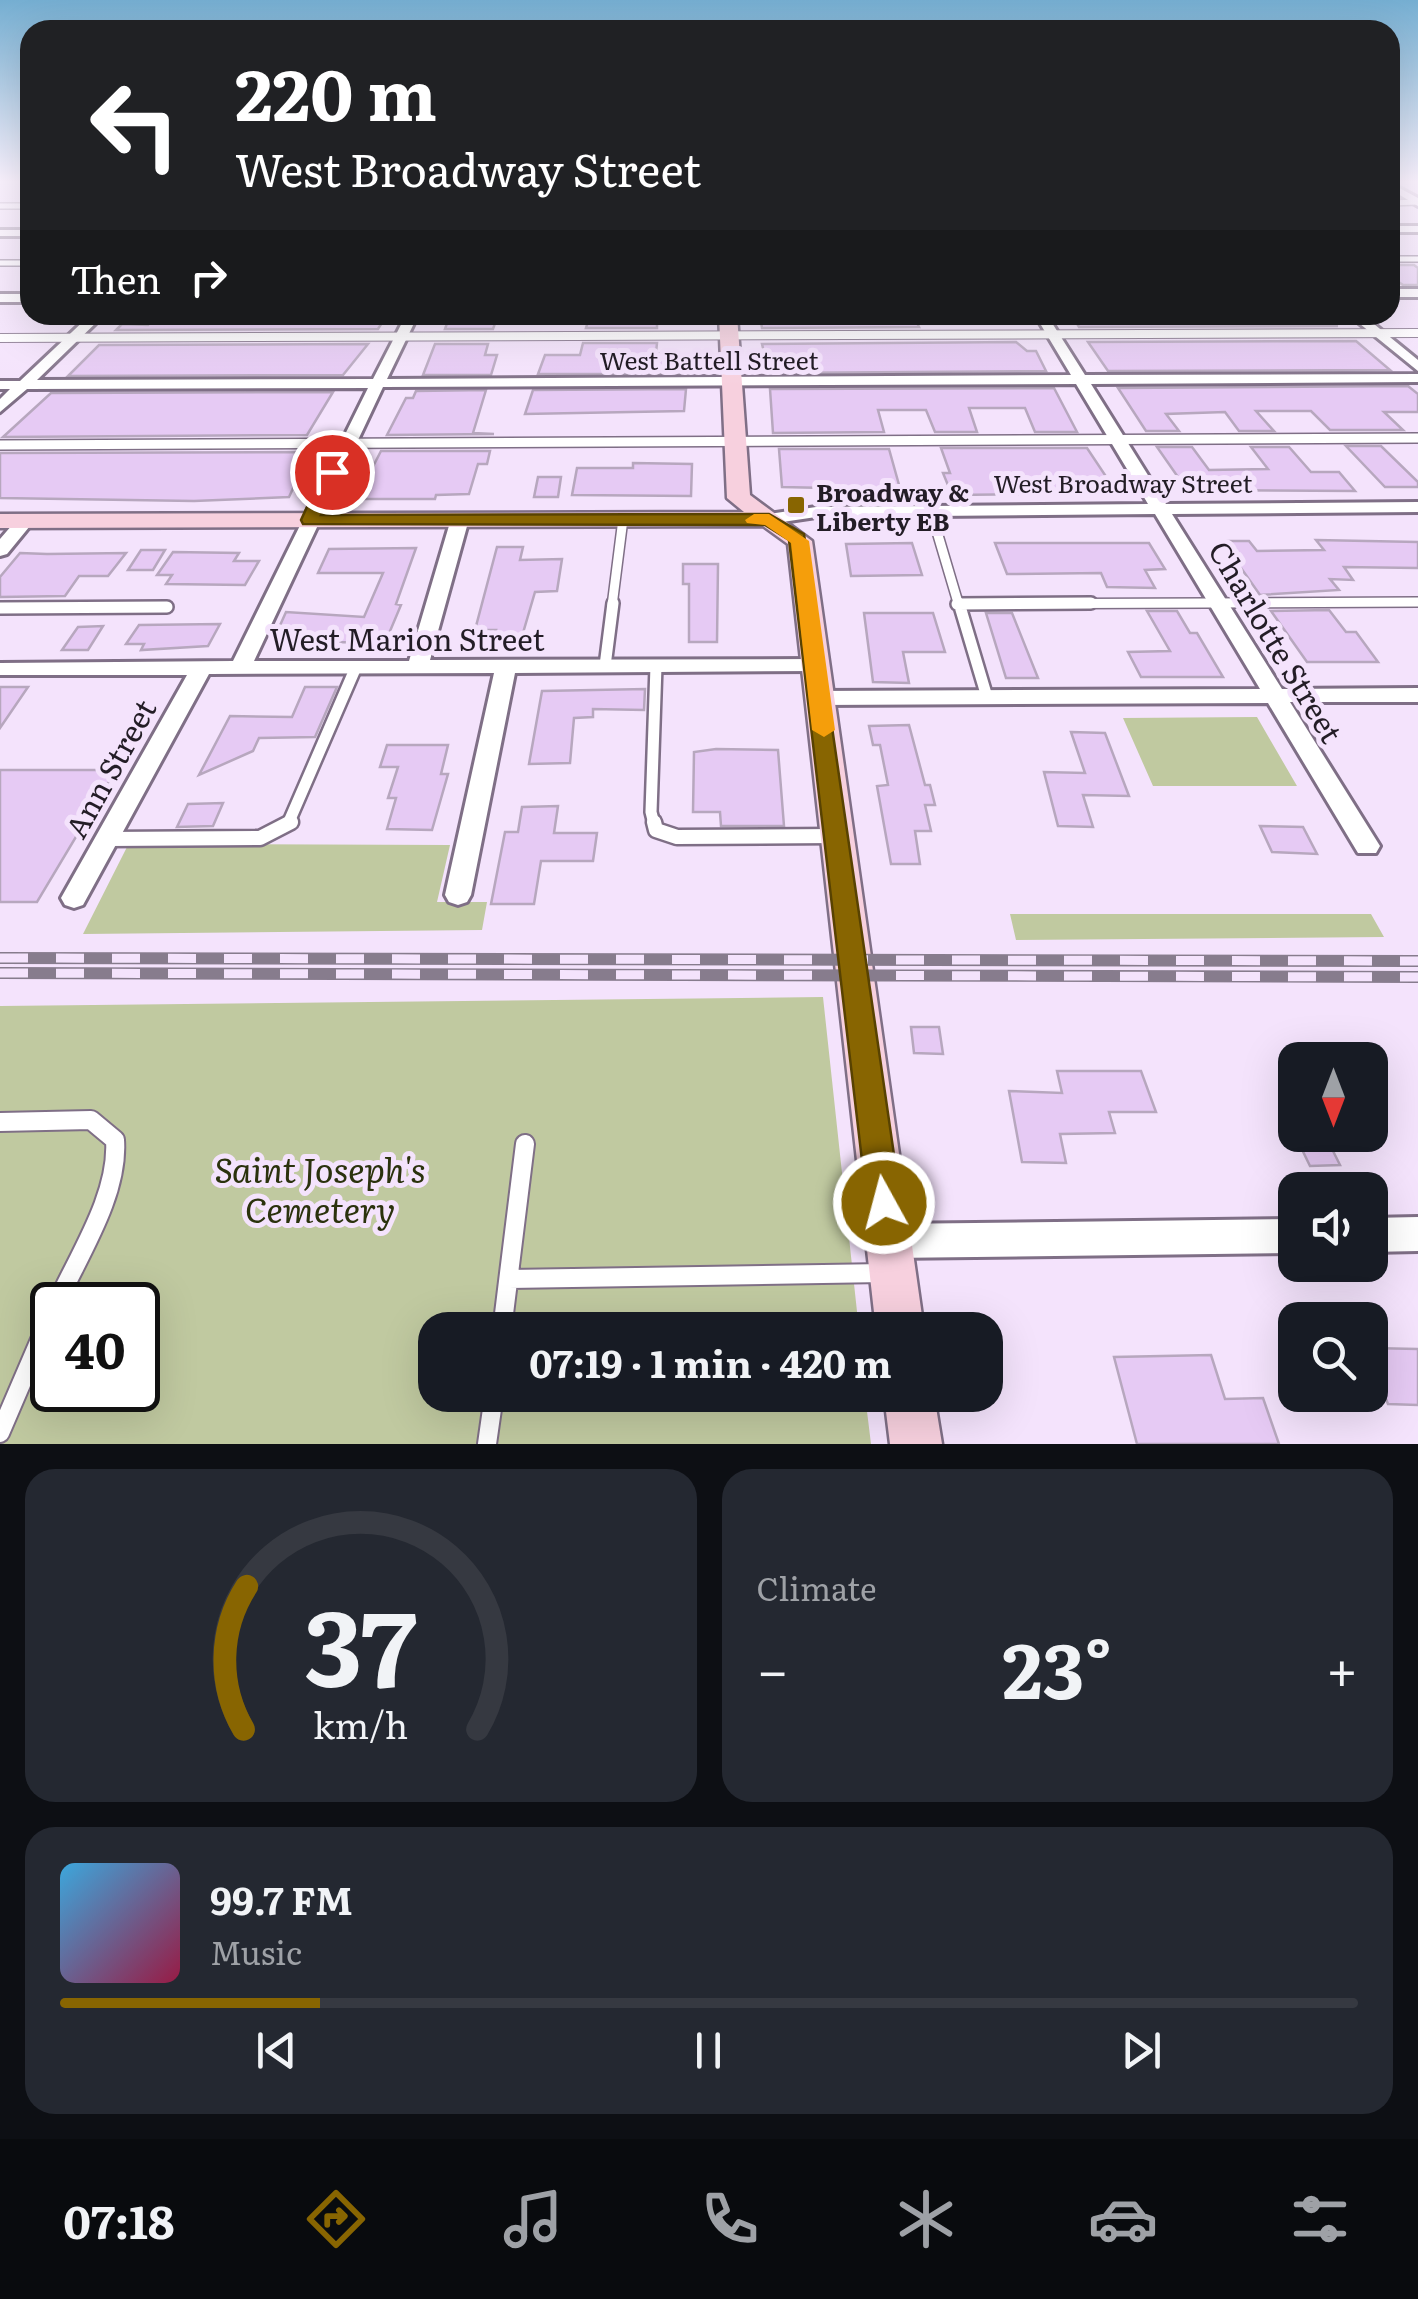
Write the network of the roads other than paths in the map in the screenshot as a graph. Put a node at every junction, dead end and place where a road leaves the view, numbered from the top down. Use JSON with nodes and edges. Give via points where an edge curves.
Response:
{"nodes":[{"id":1,"x":87,"y":325,"type":"edge"},
{"id":2,"x":407,"y":325,"type":"edge"},
{"id":3,"x":1048,"y":325,"type":"edge"},
{"id":4,"x":1367,"y":325,"type":"edge"},
{"id":5,"x":728,"y":326,"type":"edge"},
{"id":6,"x":1376,"y":333,"type":"junction"},
{"id":7,"x":1418,"y":333,"type":"edge"},
{"id":8,"x":1054,"y":335,"type":"junction"},
{"id":9,"x":0,"y":338,"type":"edge"},
{"id":10,"x":73,"y":338,"type":"junction"},
{"id":11,"x":401,"y":338,"type":"junction"},
{"id":12,"x":1418,"y":368,"type":"edge"},
{"id":13,"x":1418,"y":378,"type":"edge"},
{"id":14,"x":1082,"y":380,"type":"junction"},
{"id":15,"x":731,"y":382,"type":"junction"},
{"id":16,"x":377,"y":383,"type":"junction"},
{"id":17,"x":0,"y":385,"type":"edge"},
{"id":18,"x":24,"y":385,"type":"junction"},
{"id":19,"x":0,"y":407,"type":"edge"},
{"id":20,"x":1418,"y":438,"type":"edge"},
{"id":21,"x":1119,"y":440,"type":"junction"},
{"id":22,"x":735,"y":442,"type":"junction"},
{"id":23,"x":348,"y":444,"type":"junction"},
{"id":24,"x":0,"y":445,"type":"edge"},
{"id":25,"x":1418,"y":507,"type":"edge"},
{"id":26,"x":1166,"y":516,"type":"junction"},
{"id":27,"x":460,"y":519,"type":"junction"},
{"id":28,"x":310,"y":520,"type":"junction"},
{"id":29,"x":623,"y":520,"type":"junction"},
{"id":30,"x":769,"y":520,"type":"junction"},
{"id":31,"x":12,"y":521,"type":"edge"},
{"id":32,"x":1418,"y":522,"type":"edge"},
{"id":33,"x":935,"y":525,"type":"junction"},
{"id":34,"x":0,"y":550,"type":"edge"},
{"id":35,"x":1418,"y":602,"type":"edge"},
{"id":36,"x":958,"y":604,"type":"junction"},
{"id":37,"x":1218,"y":604,"type":"junction"},
{"id":38,"x":167,"y":607,"type":"dead end"},
{"id":39,"x":0,"y":608,"type":"edge"},
{"id":40,"x":605,"y":666,"type":"junction"},
{"id":41,"x":656,"y":666,"type":"junction"},
{"id":42,"x":418,"y":667,"type":"junction"},
{"id":43,"x":506,"y":667,"type":"junction"},
{"id":44,"x":240,"y":668,"type":"junction"},
{"id":45,"x":356,"y":668,"type":"junction"},
{"id":46,"x":0,"y":669,"type":"edge"},
{"id":47,"x":201,"y":669,"type":"junction"},
{"id":48,"x":817,"y":682,"type":"junction"},
{"id":49,"x":1418,"y":695,"type":"edge"},
{"id":50,"x":1274,"y":696,"type":"junction"},
{"id":51,"x":987,"y":697,"type":"junction"},
{"id":52,"x":839,"y":836,"type":"junction"},
{"id":53,"x":107,"y":838,"type":"junction"},
{"id":54,"x":1367,"y":846,"type":"dead end"},
{"id":55,"x":458,"y":895,"type":"dead end"},
{"id":56,"x":74,"y":898,"type":"dead end"},
{"id":57,"x":0,"y":1122,"type":"edge"},
{"id":58,"x":525,"y":1144,"type":"dead end"},
{"id":59,"x":1418,"y":1234,"type":"edge"},
{"id":60,"x":1388,"y":1235,"type":"edge"},
{"id":61,"x":1278,"y":1237,"type":"edge"},
{"id":62,"x":891,"y":1258,"type":"junction"},
{"id":63,"x":508,"y":1279,"type":"junction"},
{"id":64,"x":66,"y":1282,"type":"edge"},
{"id":65,"x":504,"y":1312,"type":"edge"},
{"id":66,"x":898,"y":1312,"type":"edge"},
{"id":67,"x":30,"y":1363,"type":"edge"},
{"id":68,"x":492,"y":1412,"type":"edge"},
{"id":69,"x":911,"y":1412,"type":"edge"},
{"id":70,"x":0,"y":1432,"type":"edge"},
{"id":71,"x":488,"y":1444,"type":"edge"},
{"id":72,"x":916,"y":1444,"type":"edge"}],
"edges":[{"from":1,"to":10,"type":"street"},
{"from":2,"to":11,"type":"street"},
{"from":3,"to":8,"type":"street","name":"Charlotte Street"},
{"from":4,"to":6,"type":"street"},
{"from":5,"to":8,"type":"lane"},
{"from":5,"to":11,"type":"lane"},
{"from":5,"to":15,"type":"street"},
{"from":6,"to":7,"type":"lane"},
{"from":6,"to":8,"type":"lane"},
{"from":6,"to":12,"type":"street"},
{"from":8,"to":14,"type":"street","name":"Charlotte Street"},
{"from":9,"to":10,"type":"lane"},
{"from":10,"to":11,"type":"lane"},
{"from":10,"to":18,"type":"street"},
{"from":11,"to":16,"type":"street"},
{"from":13,"to":14,"type":"street","name":"West Battell Street"},
{"from":14,"to":15,"type":"street","name":"West Battell Street"},
{"from":14,"to":21,"type":"street","name":"Charlotte Street"},
{"from":15,"to":16,"type":"street","name":"West Battell Street"},
{"from":15,"to":22,"type":"street"},
{"from":16,"to":18,"type":"street","name":"West Battell Street"},
{"from":16,"to":23,"type":"street"},
{"from":17,"to":18,"type":"street","name":"West Battell Street"},
{"from":18,"to":19,"type":"street"},
{"from":20,"to":21,"type":"lane"},
{"from":21,"to":22,"type":"lane"},
{"from":21,"to":26,"type":"street","name":"Charlotte Street"},
{"from":22,"to":23,"type":"lane"},
{"from":22,"to":30,"type":"street","via":[[738,498]]},
{"from":23,"to":24,"type":"lane"},
{"from":23,"to":28,"type":"street"},
{"from":25,"to":26,"type":"street","name":"West Broadway Street"},
{"from":26,"to":30,"type":"street","name":"West Broadway Street","via":[[816,512]]},
{"from":26,"to":32,"type":"street","name":"West Broadway Street"},
{"from":26,"to":33,"type":"street","name":"West Broadway Street"},
{"from":26,"to":37,"type":"street","name":"Charlotte Street"},
{"from":27,"to":28,"type":"street","name":"West Broadway Street"},
{"from":27,"to":29,"type":"street","name":"West Broadway Street"},
{"from":27,"to":42,"type":"street"},
{"from":28,"to":31,"type":"street","name":"West Broadway Street"},
{"from":28,"to":44,"type":"street"},
{"from":29,"to":30,"type":"street","name":"West Broadway Street"},
{"from":29,"to":40,"type":"lane"},
{"from":30,"to":33,"type":"street","name":"West Broadway Street"},
{"from":30,"to":48,"type":"street","via":[[800,541]]},
{"from":31,"to":34,"type":"street"},
{"from":33,"to":36,"type":"lane"},
{"from":35,"to":37,"type":"lane"},
{"from":36,"to":37,"type":"lane"},
{"from":36,"to":51,"type":"lane"},
{"from":37,"to":50,"type":"street","name":"Charlotte Street"},
{"from":38,"to":39,"type":"lane"},
{"from":40,"to":41,"type":"street","name":"West Marion Street"},
{"from":40,"to":43,"type":"street","name":"West Marion Street"},
{"from":41,"to":48,"type":"street","name":"West Marion Street"},
{"from":41,"to":52,"type":"lane","via":[[656,830],[677,837]]},
{"from":42,"to":43,"type":"street","name":"West Marion Street"},
{"from":42,"to":45,"type":"street","name":"West Marion Street"},
{"from":43,"to":55,"type":"street"},
{"from":44,"to":45,"type":"street","name":"West Marion Street"},
{"from":44,"to":47,"type":"street","name":"West Marion Street"},
{"from":45,"to":53,"type":"lane","via":[[284,829],[260,838]]},
{"from":46,"to":47,"type":"street","name":"West Marion Street"},
{"from":47,"to":53,"type":"street","name":"Ann Street"},
{"from":48,"to":51,"type":"street","name":"West Marion Street"},
{"from":48,"to":52,"type":"street"},
{"from":49,"to":50,"type":"street","name":"West Marion Street"},
{"from":50,"to":51,"type":"street","name":"West Marion Street"},
{"from":50,"to":54,"type":"street","name":"Charlotte Street"},
{"from":52,"to":62,"type":"street"},
{"from":53,"to":56,"type":"street","name":"Ann Street"},
{"from":57,"to":64,"type":"lane","via":[[91,1120],[115,1140],[115,1170]]},
{"from":58,"to":63,"type":"lane"},
{"from":59,"to":60,"type":"street"},
{"from":61,"to":62,"type":"street"},
{"from":62,"to":63,"type":"lane"},
{"from":62,"to":66,"type":"street"},
{"from":63,"to":65,"type":"lane"},
{"from":67,"to":70,"type":"lane"},
{"from":68,"to":71,"type":"lane"},
{"from":69,"to":72,"type":"street"}]}
